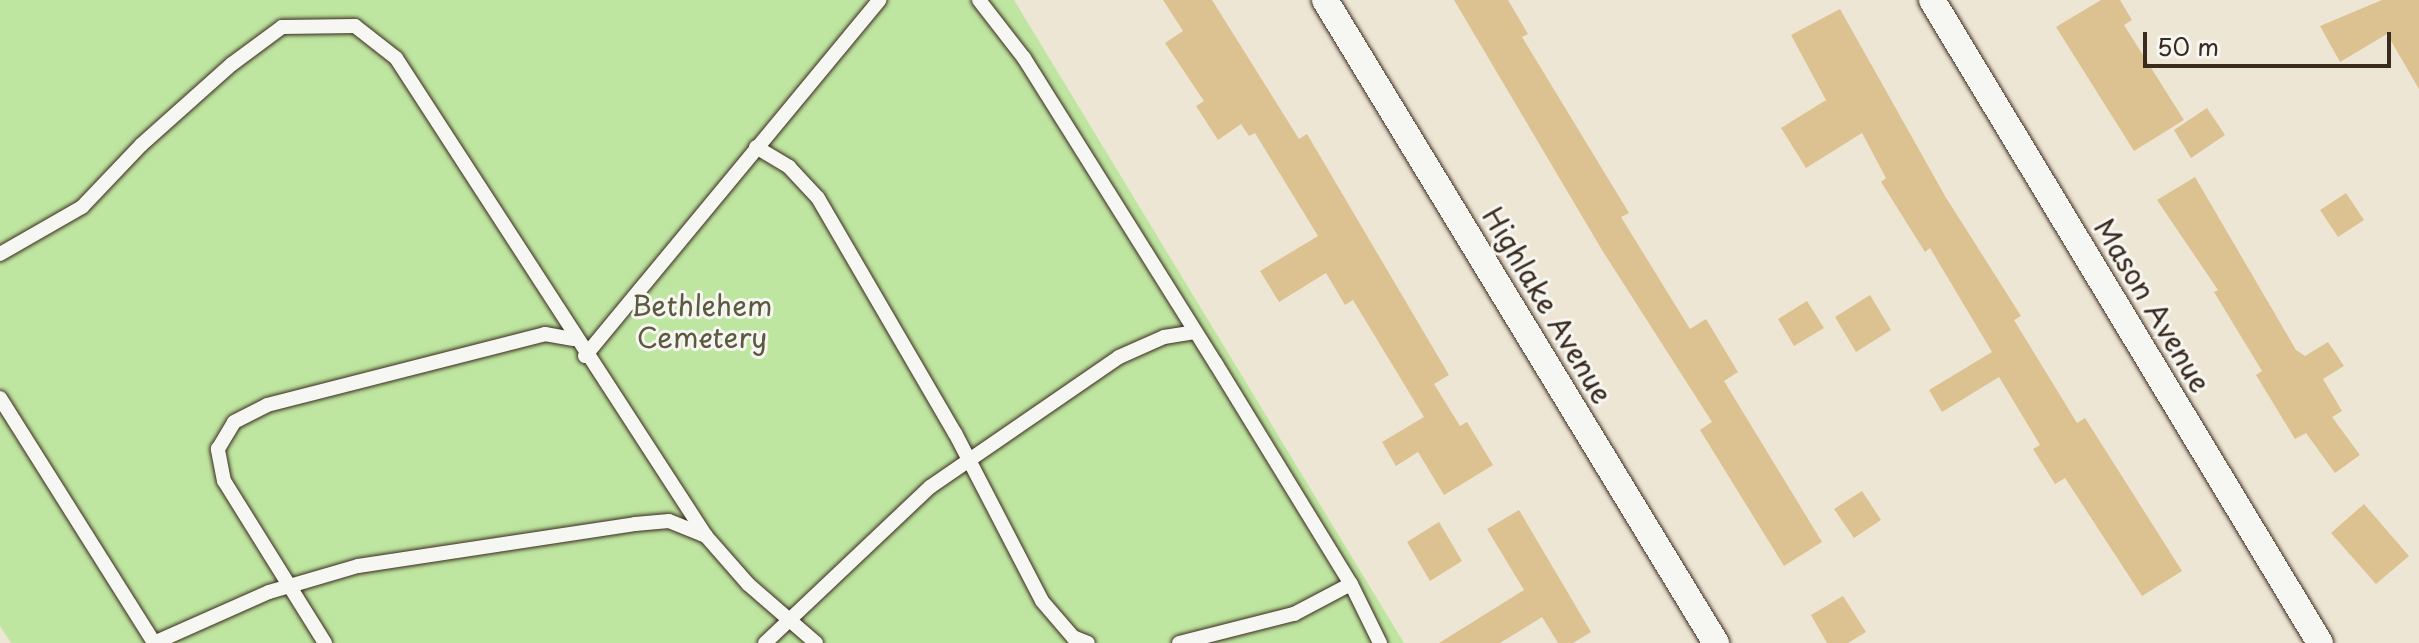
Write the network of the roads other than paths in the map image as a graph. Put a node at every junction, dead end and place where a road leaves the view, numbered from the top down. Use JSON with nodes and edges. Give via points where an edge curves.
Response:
{"nodes":[{"id":1,"x":880,"y":0,"type":"edge"},
{"id":2,"x":979,"y":0,"type":"edge"},
{"id":3,"x":1325,"y":0,"type":"edge"},
{"id":4,"x":1932,"y":0,"type":"edge"},
{"id":5,"x":756,"y":147,"type":"junction"},
{"id":6,"x":0,"y":254,"type":"edge"},
{"id":7,"x":1195,"y":332,"type":"junction"},
{"id":8,"x":574,"y":339,"type":"junction"},
{"id":9,"x":585,"y":356,"type":"junction"},
{"id":10,"x":0,"y":398,"type":"edge"},
{"id":11,"x":969,"y":460,"type":"junction"},
{"id":12,"x":706,"y":536,"type":"junction"},
{"id":13,"x":1351,"y":584,"type":"junction"},
{"id":14,"x":290,"y":587,"type":"junction"},
{"id":15,"x":789,"y":620,"type":"junction"},
{"id":16,"x":154,"y":643,"type":"edge"},
{"id":17,"x":325,"y":643,"type":"edge"},
{"id":18,"x":765,"y":643,"type":"edge"},
{"id":19,"x":816,"y":643,"type":"edge"},
{"id":20,"x":1088,"y":643,"type":"edge"},
{"id":21,"x":1179,"y":643,"type":"edge"},
{"id":22,"x":1380,"y":643,"type":"edge"},
{"id":23,"x":1716,"y":643,"type":"edge"},
{"id":24,"x":2320,"y":643,"type":"edge"}],
"edges":[{"from":1,"to":5,"type":"lane"},
{"from":2,"to":7,"type":"lane","via":[[1024,58]]},
{"from":3,"to":23,"type":"street","name":"Highlake Avenue"},
{"from":4,"to":24,"type":"street","name":"Mason Avenue"},
{"from":5,"to":9,"type":"lane"},
{"from":5,"to":11,"type":"lane","via":[[789,167],[818,198]]},
{"from":6,"to":8,"type":"lane","via":[[82,207],[141,145],[282,27],[355,26],[396,58]]},
{"from":7,"to":11,"type":"lane","via":[[1164,337],[1119,357]]},
{"from":7,"to":13,"type":"lane"},
{"from":8,"to":9,"type":"lane"},
{"from":8,"to":14,"type":"lane","via":[[545,334],[267,405],[234,422],[218,449],[224,481]]},
{"from":9,"to":12,"type":"lane"},
{"from":10,"to":16,"type":"lane"},
{"from":11,"to":15,"type":"lane","via":[[930,487]]},
{"from":11,"to":20,"type":"lane","via":[[1042,601],[1073,637]]},
{"from":12,"to":14,"type":"lane","via":[[669,521],[635,524],[358,566]]},
{"from":12,"to":15,"type":"lane"},
{"from":13,"to":21,"type":"lane","via":[[1294,614]]},
{"from":13,"to":22,"type":"lane"},
{"from":14,"to":16,"type":"lane"},
{"from":14,"to":17,"type":"lane"},
{"from":15,"to":18,"type":"lane"},
{"from":15,"to":19,"type":"lane"}]}
